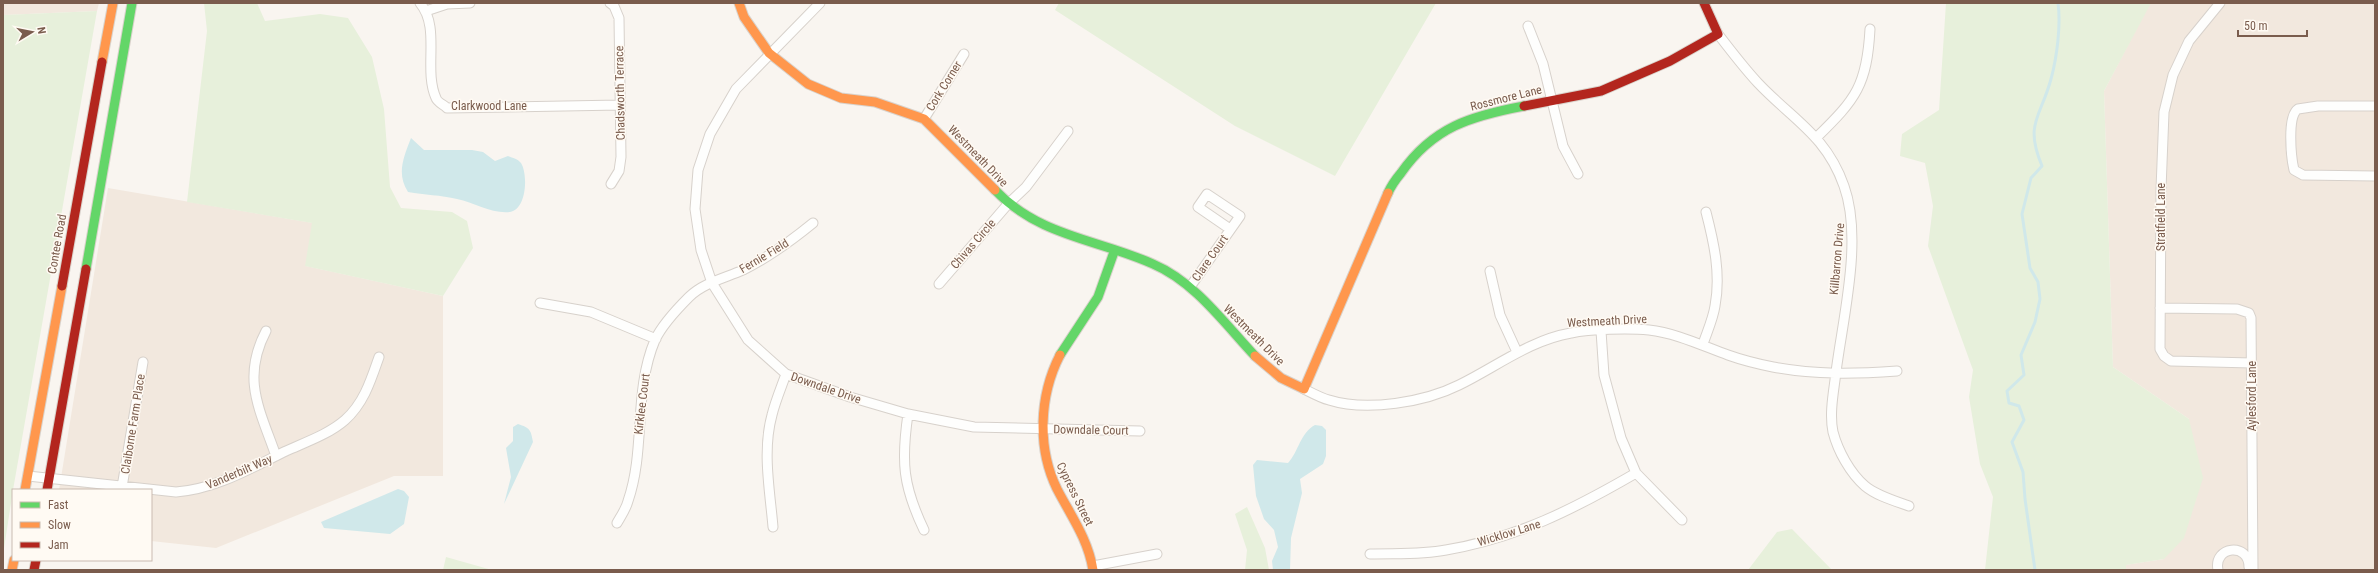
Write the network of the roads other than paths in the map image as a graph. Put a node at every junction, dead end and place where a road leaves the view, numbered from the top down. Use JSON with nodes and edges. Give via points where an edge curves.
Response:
{"nodes":[{"id":1,"x":114,"y":3,"type":"edge"},
{"id":2,"x":132,"y":3,"type":"edge"},
{"id":3,"x":420,"y":3,"type":"edge"},
{"id":4,"x":470,"y":3,"type":"edge"},
{"id":5,"x":610,"y":3,"type":"edge"},
{"id":6,"x":739,"y":3,"type":"edge"},
{"id":7,"x":820,"y":3,"type":"edge"},
{"id":8,"x":1704,"y":3,"type":"edge"},
{"id":9,"x":2220,"y":3,"type":"edge"},
{"id":10,"x":426,"y":10,"type":"junction"},
{"id":11,"x":1528,"y":26,"type":"dead end"},
{"id":12,"x":1870,"y":29,"type":"dead end"},
{"id":13,"x":1718,"y":34,"type":"junction"},
{"id":14,"x":769,"y":54,"type":"junction"},
{"id":15,"x":964,"y":54,"type":"dead end"},
{"id":16,"x":1551,"y":100,"type":"junction"},
{"id":17,"x":620,"y":105,"type":"junction"},
{"id":18,"x":2375,"y":106,"type":"edge"},
{"id":19,"x":924,"y":119,"type":"junction"},
{"id":20,"x":1068,"y":132,"type":"dead end"},
{"id":21,"x":1817,"y":137,"type":"junction"},
{"id":22,"x":1578,"y":174,"type":"dead end"},
{"id":23,"x":2375,"y":176,"type":"edge"},
{"id":24,"x":611,"y":184,"type":"dead end"},
{"id":25,"x":1008,"y":204,"type":"junction"},
{"id":26,"x":1706,"y":212,"type":"dead end"},
{"id":27,"x":813,"y":223,"type":"dead end"},
{"id":28,"x":1230,"y":229,"type":"dead end"},
{"id":29,"x":1114,"y":252,"type":"junction"},
{"id":30,"x":1490,"y":271,"type":"dead end"},
{"id":31,"x":712,"y":283,"type":"junction"},
{"id":32,"x":939,"y":284,"type":"dead end"},
{"id":33,"x":1190,"y":287,"type":"junction"},
{"id":34,"x":540,"y":303,"type":"dead end"},
{"id":35,"x":2160,"y":308,"type":"junction"},
{"id":36,"x":266,"y":331,"type":"dead end"},
{"id":37,"x":1600,"y":331,"type":"junction"},
{"id":38,"x":656,"y":339,"type":"junction"},
{"id":39,"x":1703,"y":344,"type":"junction"},
{"id":40,"x":1517,"y":352,"type":"junction"},
{"id":41,"x":379,"y":356,"type":"dead end"},
{"id":42,"x":143,"y":362,"type":"dead end"},
{"id":43,"x":2252,"y":363,"type":"junction"},
{"id":44,"x":1896,"y":371,"type":"dead end"},
{"id":45,"x":786,"y":374,"type":"junction"},
{"id":46,"x":1836,"y":375,"type":"junction"},
{"id":47,"x":1304,"y":389,"type":"junction"},
{"id":48,"x":908,"y":414,"type":"junction"},
{"id":49,"x":1043,"y":430,"type":"junction"},
{"id":50,"x":1140,"y":430,"type":"dead end"},
{"id":51,"x":276,"y":456,"type":"junction"},
{"id":52,"x":1636,"y":473,"type":"junction"},
{"id":53,"x":28,"y":476,"type":"junction"},
{"id":54,"x":49,"y":479,"type":"junction"},
{"id":55,"x":122,"y":486,"type":"junction"},
{"id":56,"x":26,"y":489,"type":"edge"},
{"id":57,"x":47,"y":489,"type":"edge"},
{"id":58,"x":149,"y":489,"type":"edge"},
{"id":59,"x":152,"y":489,"type":"edge"},
{"id":60,"x":1909,"y":506,"type":"dead end"},
{"id":61,"x":1682,"y":520,"type":"dead end"},
{"id":62,"x":617,"y":523,"type":"dead end"},
{"id":63,"x":773,"y":527,"type":"dead end"},
{"id":64,"x":924,"y":530,"type":"dead end"},
{"id":65,"x":1157,"y":554,"type":"dead end"},
{"id":66,"x":1370,"y":554,"type":"dead end"},
{"id":67,"x":1093,"y":568,"type":"edge"},
{"id":68,"x":2218,"y":570,"type":"edge"},
{"id":69,"x":2249,"y":570,"type":"edge"},
{"id":70,"x":2253,"y":570,"type":"edge"}],
"edges":[{"from":1,"to":53,"type":"street","name":"Contee Road"},
{"from":2,"to":54,"type":"street"},
{"from":3,"to":10,"type":"street","name":"Clarkwood Lane"},
{"from":4,"to":10,"type":"street","via":[[448,4]]},
{"from":5,"to":17,"type":"street","name":"Chadsworth Terrace","via":[[619,18]]},
{"from":6,"to":14,"type":"street","name":"Westmeath Drive","via":[[744,17]]},
{"from":7,"to":14,"type":"street","name":"Downdale Drive"},
{"from":8,"to":13,"type":"street","name":"Killbarron Drive"},
{"from":9,"to":35,"type":"street","name":"Stratfield Lane","via":[[2189,40],[2173,75],[2164,112],[2160,189]]},
{"from":10,"to":17,"type":"street","name":"Clarkwood Lane","via":[[436,99],[447,108]]},
{"from":11,"to":16,"type":"street","via":[[1543,64]]},
{"from":12,"to":21,"type":"street","via":[[1869,56],[1864,77],[1847,108]]},
{"from":13,"to":16,"type":"street","name":"Rossmore Lane","via":[[1670,61],[1601,90]]},
{"from":13,"to":21,"type":"street","name":"Killbarron Drive","via":[[1758,83]]},
{"from":14,"to":19,"type":"street","name":"Westmeath Drive","via":[[808,84],[841,98],[875,102]]},
{"from":14,"to":31,"type":"street","name":"Downdale Drive","via":[[736,89],[710,134],[698,170],[695,209],[701,250]]},
{"from":15,"to":19,"type":"street","name":"Cork Corner"},
{"from":16,"to":22,"type":"street","via":[[1563,146]]},
{"from":16,"to":47,"type":"street","name":"Rossmore Lane","via":[[1482,114],[1443,131],[1414,154],[1389,190]]},
{"from":17,"to":24,"type":"street","name":"Chadsworth Terrace","via":[[619,171]]},
{"from":18,"to":23,"type":"street","via":[[2318,106],[2298,109],[2292,119],[2291,156],[2294,170],[2303,176]]},
{"from":19,"to":25,"type":"street","name":"Westmeath Drive"},
{"from":20,"to":25,"type":"street","name":"Chivas Circle","via":[[1026,187]]},
{"from":21,"to":46,"type":"street","name":"Killbarron Drive","via":[[1834,162],[1844,186],[1852,218],[1851,255]]},
{"from":25,"to":29,"type":"street","name":"Westmeath Drive","via":[[1036,221]]},
{"from":25,"to":32,"type":"street","name":"Chivas Circle"},
{"from":26,"to":39,"type":"street","via":[[1716,248],[1717,278],[1715,306]]},
{"from":27,"to":31,"type":"street","name":"Fernie Field","via":[[779,250]]},
{"from":28,"to":33,"type":"street","name":"Clare Court"},
{"from":29,"to":33,"type":"street","name":"Westmeath Drive","via":[[1154,264]]},
{"from":29,"to":49,"type":"street","name":"Cypress Street","via":[[1098,296],[1063,349],[1045,392]]},
{"from":30,"to":40,"type":"street","via":[[1500,315]]},
{"from":31,"to":38,"type":"street","name":"Kirklee Court","via":[[690,296]]},
{"from":31,"to":45,"type":"street","name":"Downdale Drive","via":[[748,340]]},
{"from":33,"to":47,"type":"street","name":"Westmeath Drive","via":[[1256,357],[1281,378]]},
{"from":34,"to":38,"type":"street","via":[[591,312]]},
{"from":35,"to":43,"type":"street","name":"Stratfield Lane","via":[[2160,349],[2168,360]]},
{"from":35,"to":43,"type":"street","name":"Aylesford Lane","via":[[2238,309],[2247,312],[2252,320]]},
{"from":36,"to":51,"type":"street","via":[[254,363],[254,379],[261,414]]},
{"from":37,"to":39,"type":"street","name":"Westmeath Drive","via":[[1649,330]]},
{"from":37,"to":40,"type":"street","name":"Westmeath Drive","via":[[1571,333]]},
{"from":37,"to":52,"type":"street","via":[[1604,375],[1611,406]]},
{"from":38,"to":62,"type":"street","name":"Kirklee Court","via":[[646,369],[641,397],[636,469],[628,502]]},
{"from":39,"to":46,"type":"street","name":"Westmeath Drive","via":[[1728,355],[1774,367]]},
{"from":40,"to":47,"type":"street","name":"Westmeath Drive","via":[[1458,386],[1407,402],[1358,405],[1329,400]]},
{"from":41,"to":51,"type":"street","name":"Vanderbilt Way","via":[[368,390],[345,420],[328,432]]},
{"from":42,"to":55,"type":"street","name":"Claiborne Farm Place"},
{"from":43,"to":70,"type":"street","name":"Aylesford Lane"},
{"from":44,"to":46,"type":"street","name":"Westmeath Drive"},
{"from":45,"to":48,"type":"street","name":"Downdale Drive","via":[[850,398]]},
{"from":45,"to":63,"type":"street","via":[[771,416],[768,444]]},
{"from":46,"to":60,"type":"street","name":"Killbarron Drive","via":[[1832,405],[1833,431],[1840,450],[1851,469],[1866,486],[1890,500]]},
{"from":48,"to":49,"type":"street","name":"Downdale Drive","via":[[974,427]]},
{"from":48,"to":64,"type":"street","via":[[903,449],[904,473],[913,506]]},
{"from":49,"to":50,"type":"street","name":"Downdale Court"},
{"from":49,"to":67,"type":"street","name":"Cypress Street","via":[[1047,463],[1076,522]]},
{"from":51,"to":59,"type":"street","name":"Vanderbilt Way","via":[[219,483],[194,490],[176,492]]},
{"from":52,"to":61,"type":"street"},
{"from":52,"to":66,"type":"street","name":"Wicklow Lane","via":[[1582,504],[1548,520],[1498,538],[1444,551]]},
{"from":53,"to":54,"type":"street","name":"Vanderbilt Way"},
{"from":53,"to":56,"type":"street","name":"Contee Road"},
{"from":54,"to":55,"type":"street","name":"Vanderbilt Way"},
{"from":54,"to":57,"type":"street"},
{"from":55,"to":58,"type":"street","name":"Vanderbilt Way"},
{"from":65,"to":67,"type":"street"},
{"from":68,"to":69,"type":"street","via":[[2217,562],[2222,554],[2235,549],[2248,558]]}]}
